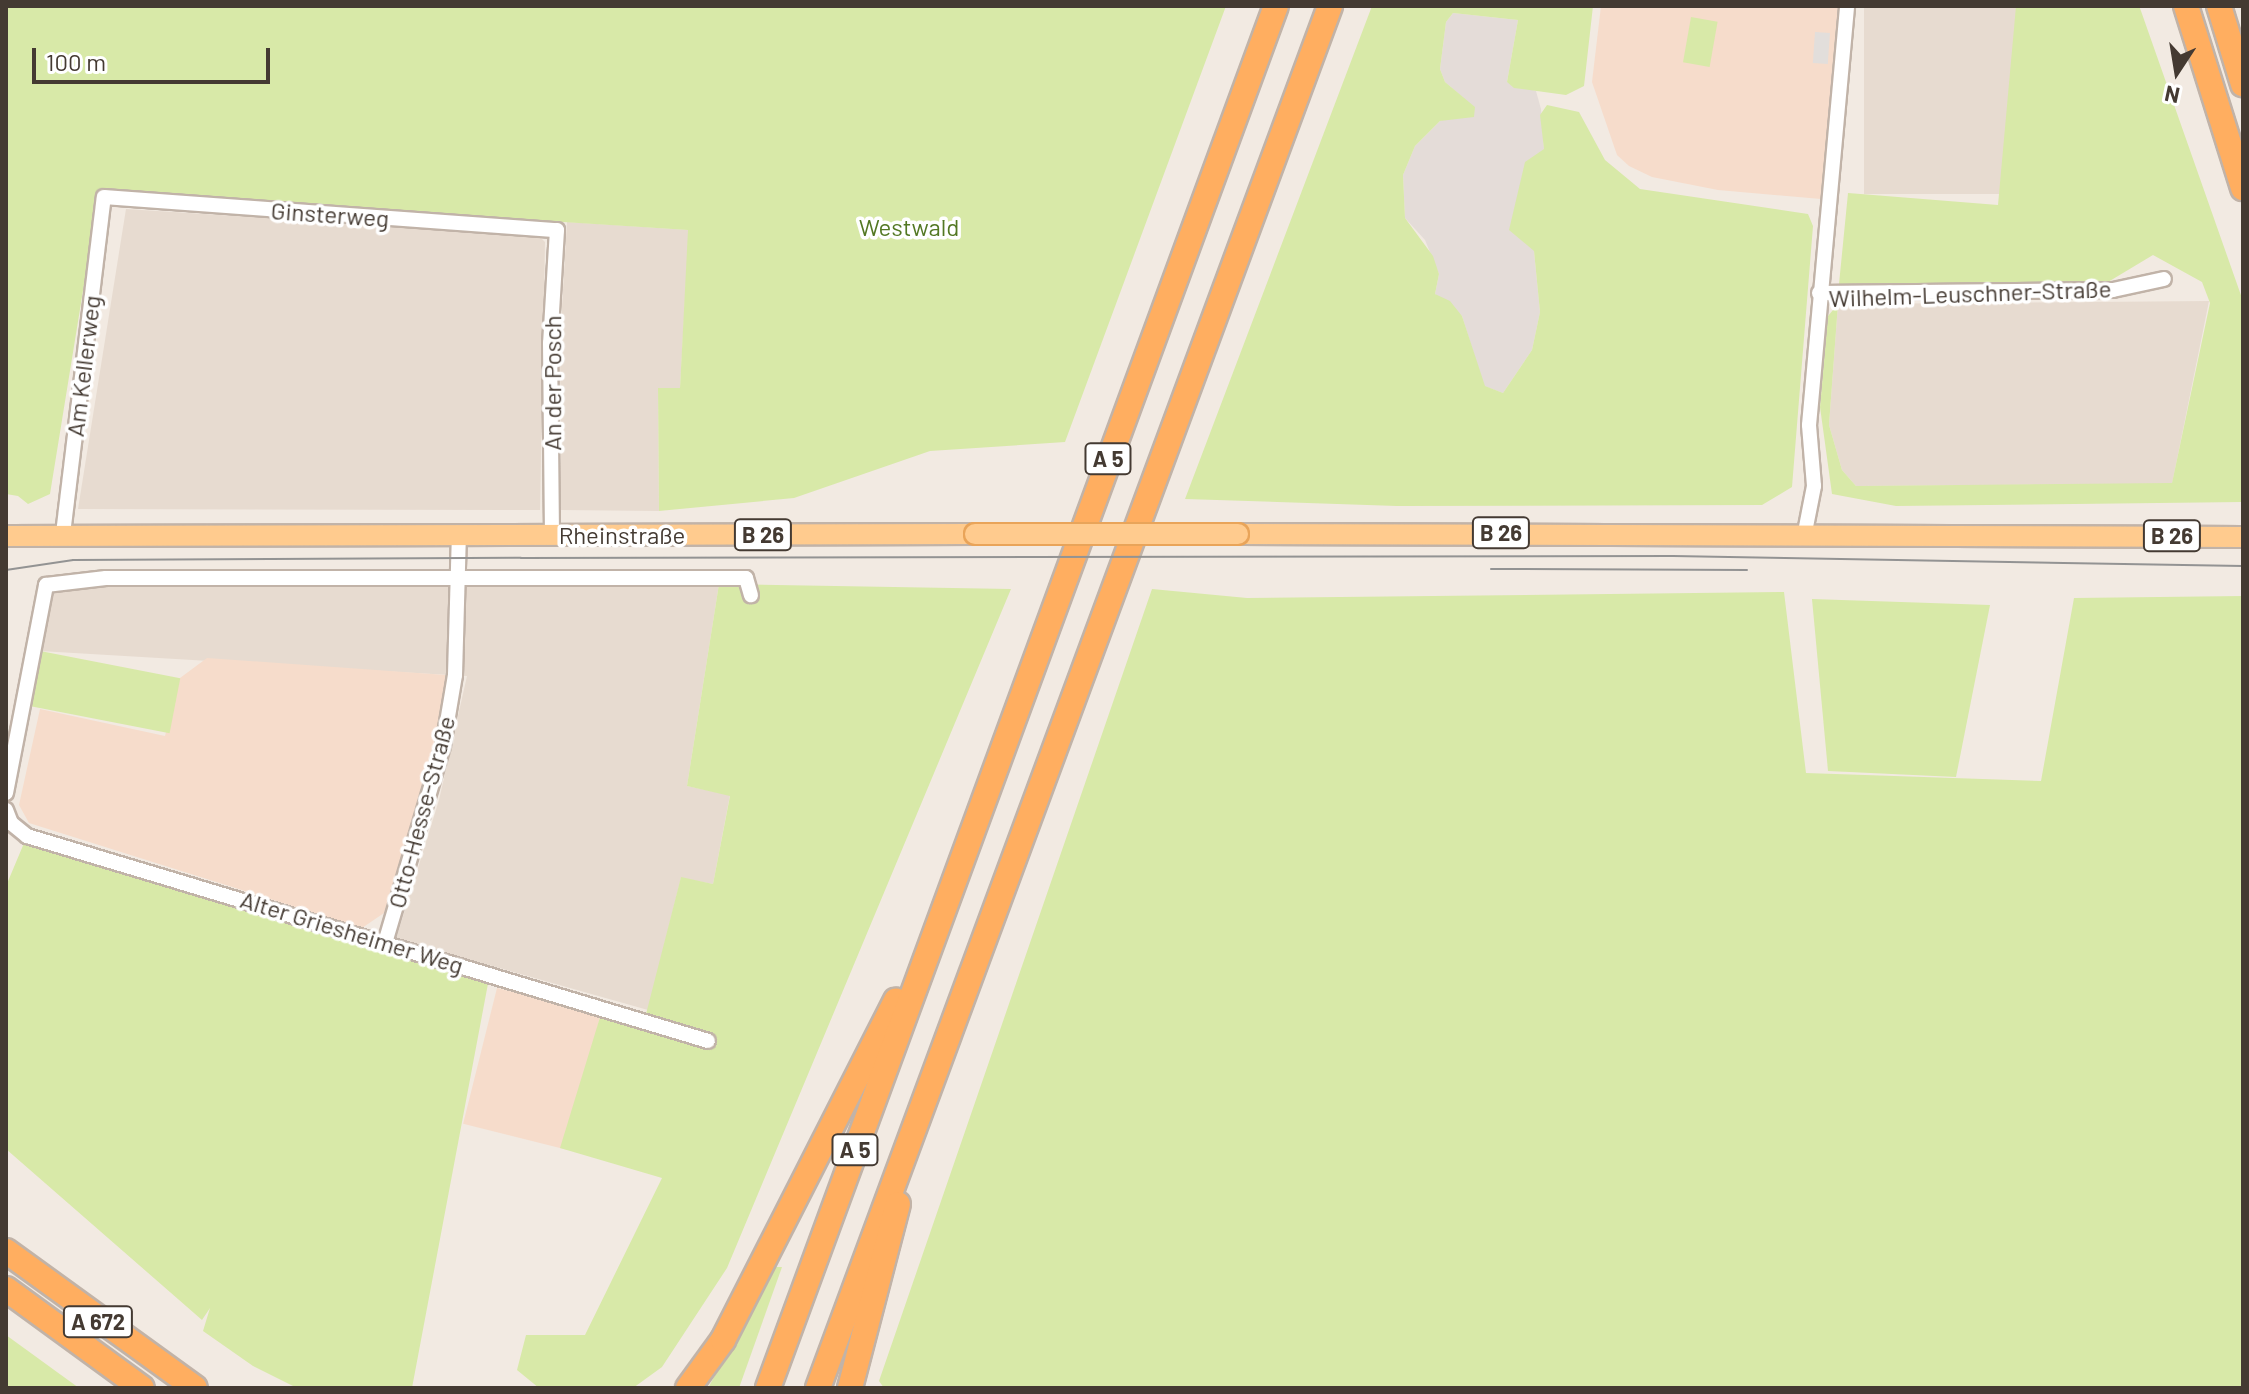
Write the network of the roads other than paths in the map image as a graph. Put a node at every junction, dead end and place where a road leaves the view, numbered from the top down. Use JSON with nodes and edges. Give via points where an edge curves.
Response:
{"nodes":[{"id":1,"x":1276,"y":6,"type":"edge"},
{"id":2,"x":1330,"y":6,"type":"edge"},
{"id":3,"x":1847,"y":6,"type":"edge"},
{"id":4,"x":2169,"y":6,"type":"edge"},
{"id":5,"x":2186,"y":6,"type":"edge"},
{"id":6,"x":2219,"y":6,"type":"edge"},
{"id":7,"x":2203,"y":63,"type":"junction"},
{"id":8,"x":2243,"y":84,"type":"edge"},
{"id":9,"x":2243,"y":188,"type":"edge"},
{"id":10,"x":104,"y":197,"type":"joint"},
{"id":11,"x":557,"y":230,"type":"joint"},
{"id":12,"x":2164,"y":279,"type":"dead end"},
{"id":13,"x":1819,"y":293,"type":"junction"},
{"id":14,"x":1805,"y":532,"type":"junction"},
{"id":15,"x":63,"y":534,"type":"junction"},
{"id":16,"x":6,"y":536,"type":"edge"},
{"id":17,"x":459,"y":536,"type":"junction"},
{"id":18,"x":552,"y":536,"type":"junction"},
{"id":19,"x":2243,"y":537,"type":"edge"},
{"id":20,"x":460,"y":577,"type":"junction"},
{"id":21,"x":751,"y":595,"type":"dead end"},
{"id":22,"x":6,"y":793,"type":"edge"},
{"id":23,"x":6,"y":810,"type":"edge"},
{"id":24,"x":942,"y":913,"type":"junction"},
{"id":25,"x":385,"y":943,"type":"junction"},
{"id":26,"x":708,"y":1041,"type":"dead end"},
{"id":27,"x":916,"y":1120,"type":"junction"},
{"id":28,"x":6,"y":1251,"type":"edge"},
{"id":29,"x":6,"y":1289,"type":"edge"},
{"id":30,"x":132,"y":1384,"type":"edge"},
{"id":31,"x":195,"y":1388,"type":"edge"},
{"id":32,"x":688,"y":1388,"type":"edge"},
{"id":33,"x":768,"y":1388,"type":"edge"},
{"id":34,"x":818,"y":1388,"type":"edge"},
{"id":35,"x":850,"y":1388,"type":"edge"}],
"edges":[{"from":1,"to":24,"type":"highway","number":"A 5"},
{"from":2,"to":27,"type":"highway","number":"A 5"},
{"from":3,"to":13,"type":"street"},
{"from":4,"to":7,"type":"highway"},
{"from":5,"to":7,"type":"highway"},
{"from":6,"to":8,"type":"highway"},
{"from":7,"to":9,"type":"highway"},
{"from":10,"to":11,"type":"street","name":"Ginsterweg"},
{"from":10,"to":15,"type":"street","name":"Am Kellerweg"},
{"from":11,"to":18,"type":"street","name":"An der Posch","via":[[550,343]]},
{"from":12,"to":13,"type":"street","name":"Wilhelm-Leuschner-Straße","via":[[2113,290]]},
{"from":13,"to":14,"type":"street","name":"Wilhelm-Leuschner-Straße","via":[[1809,425],[1814,486]]},
{"from":14,"to":18,"type":"main road","name":"Rheinstraße","number":"B 26","bridge":true},
{"from":14,"to":19,"type":"main road","number":"B 26"},
{"from":15,"to":16,"type":"main road","name":"Rheinstraße","number":"B 26"},
{"from":15,"to":17,"type":"main road","name":"Rheinstraße","number":"B 26"},
{"from":17,"to":18,"type":"main road","name":"Rheinstraße","number":"B 26"},
{"from":17,"to":20,"type":"street","name":"Otto-Hesse-Straße"},
{"from":20,"to":21,"type":"street","name":"Rheinstraße","via":[[746,578]]},
{"from":20,"to":22,"type":"street","name":"Rheinstraße","via":[[106,578],[46,585]]},
{"from":20,"to":25,"type":"street","name":"Otto-Hesse-Straße","via":[[455,675],[443,746]]},
{"from":23,"to":25,"type":"street","name":"Alter Griesheimer Weg","via":[[11,823],[27,836]]},
{"from":24,"to":32,"type":"highway","via":[[723,1340]]},
{"from":24,"to":33,"type":"highway","number":"A 5"},
{"from":25,"to":26,"type":"street","name":"Alter Griesheimer Weg"},
{"from":27,"to":34,"type":"highway","number":"A 5"},
{"from":27,"to":35,"type":"highway","number":"A 5"},
{"from":28,"to":31,"type":"highway","number":"A 672"},
{"from":29,"to":30,"type":"highway","number":"A 672"}]}
